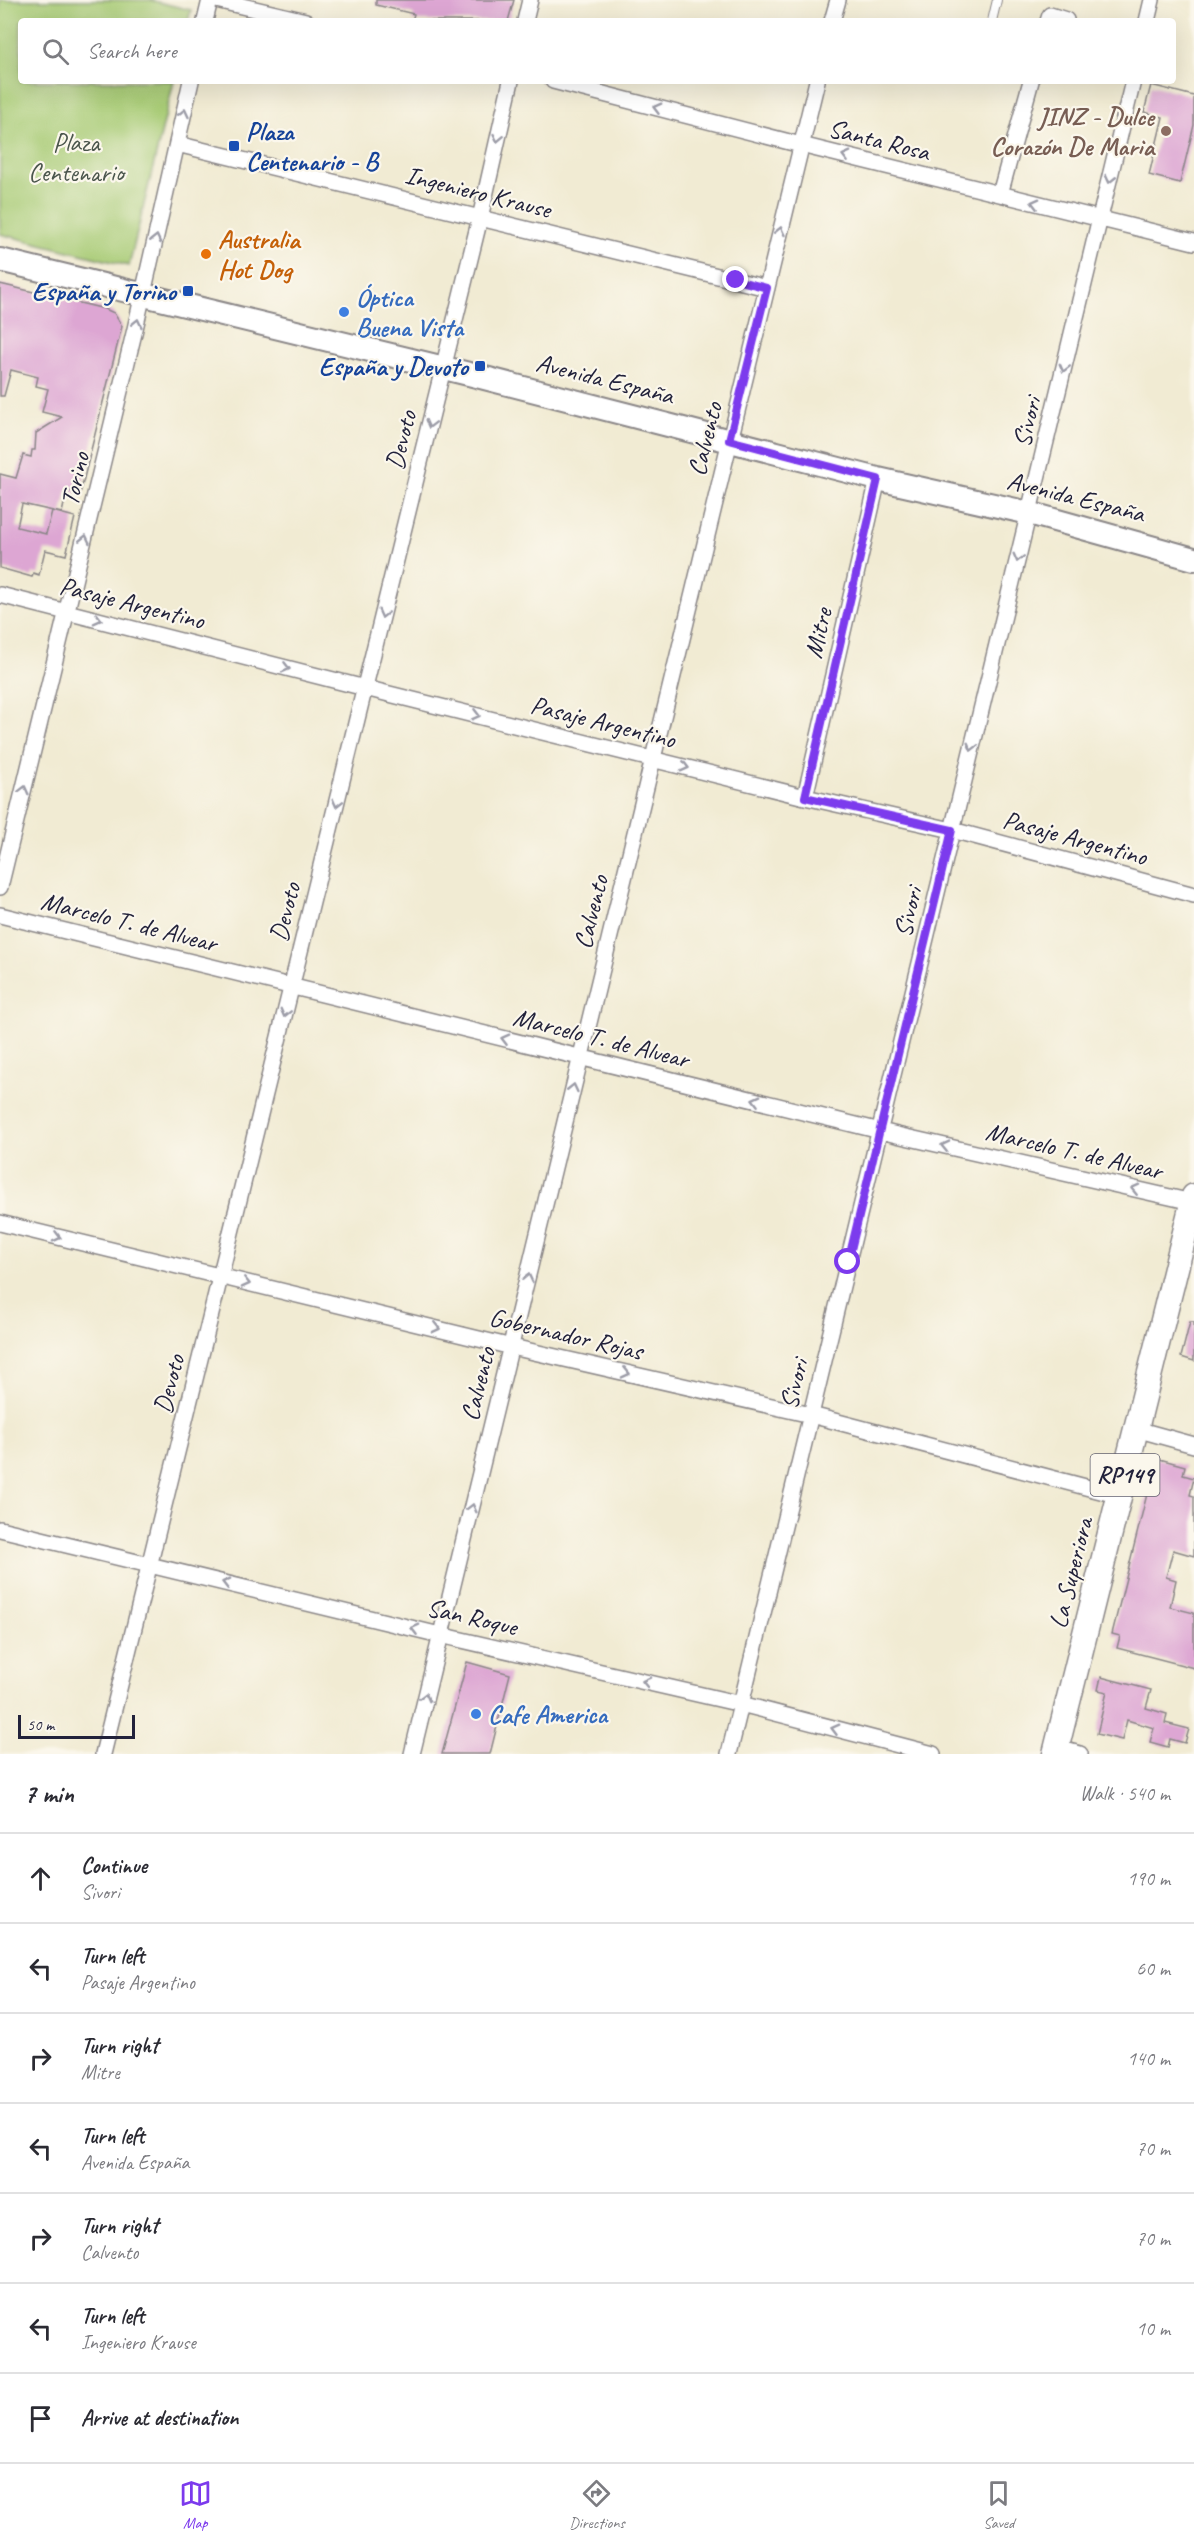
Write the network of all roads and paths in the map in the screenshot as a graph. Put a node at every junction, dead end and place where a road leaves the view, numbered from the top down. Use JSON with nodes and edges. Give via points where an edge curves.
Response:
{"nodes":[{"id":1,"x":210,"y":0,"type":"edge"},
{"id":2,"x":216,"y":0,"type":"edge"},
{"id":3,"x":530,"y":0,"type":"edge"},
{"id":4,"x":837,"y":0,"type":"edge"},
{"id":5,"x":997,"y":0,"type":"edge"},
{"id":6,"x":1152,"y":0,"type":"edge"},
{"id":7,"x":206,"y":18,"type":"edge"},
{"id":8,"x":293,"y":18,"type":"edge"},
{"id":9,"x":526,"y":18,"type":"edge"},
{"id":10,"x":833,"y":18,"type":"edge"},
{"id":11,"x":993,"y":18,"type":"edge"},
{"id":12,"x":1148,"y":18,"type":"edge"},
{"id":13,"x":190,"y":84,"type":"edge"},
{"id":14,"x":510,"y":84,"type":"edge"},
{"id":15,"x":565,"y":84,"type":"edge"},
{"id":16,"x":816,"y":84,"type":"edge"},
{"id":17,"x":1030,"y":84,"type":"edge"},
{"id":18,"x":1132,"y":84,"type":"edge"},
{"id":19,"x":177,"y":144,"type":"junction"},
{"id":20,"x":801,"y":145,"type":"junction"},
{"id":21,"x":1000,"y":194,"type":"junction"},
{"id":22,"x":480,"y":218,"type":"junction"},
{"id":23,"x":1101,"y":219,"type":"junction"},
{"id":24,"x":1194,"y":242,"type":"edge"},
{"id":25,"x":0,"y":260,"type":"edge"},
{"id":26,"x":767,"y":288,"type":"junction"},
{"id":27,"x":143,"y":296,"type":"junction"},
{"id":28,"x":444,"y":368,"type":"junction"},
{"id":29,"x":729,"y":440,"type":"junction"},
{"id":30,"x":878,"y":479,"type":"junction"},
{"id":31,"x":1029,"y":513,"type":"junction"},
{"id":32,"x":1194,"y":559,"type":"edge"},
{"id":33,"x":0,"y":595,"type":"edge"},
{"id":34,"x":68,"y":611,"type":"junction"},
{"id":35,"x":365,"y":688,"type":"junction"},
{"id":36,"x":654,"y":759,"type":"junction"},
{"id":37,"x":805,"y":797,"type":"junction"},
{"id":38,"x":952,"y":830,"type":"junction"},
{"id":39,"x":0,"y":887,"type":"edge"},
{"id":40,"x":1194,"y":895,"type":"edge"},
{"id":41,"x":0,"y":915,"type":"edge"},
{"id":42,"x":291,"y":987,"type":"junction"},
{"id":43,"x":580,"y":1057,"type":"junction"},
{"id":44,"x":880,"y":1131,"type":"junction"},
{"id":45,"x":1193,"y":1199,"type":"edge"},
{"id":46,"x":0,"y":1223,"type":"edge"},
{"id":47,"x":220,"y":1277,"type":"junction"},
{"id":48,"x":512,"y":1347,"type":"junction"},
{"id":49,"x":811,"y":1415,"type":"junction"},
{"id":50,"x":1136,"y":1429,"type":"junction"},
{"id":51,"x":1194,"y":1444,"type":"edge"},
{"id":52,"x":1120,"y":1496,"type":"junction"},
{"id":53,"x":0,"y":1529,"type":"edge"},
{"id":54,"x":149,"y":1564,"type":"junction"},
{"id":55,"x":440,"y":1635,"type":"junction"},
{"id":56,"x":741,"y":1704,"type":"junction"},
{"id":57,"x":1056,"y":1751,"type":"edge"},
{"id":58,"x":103,"y":1754,"type":"edge"},
{"id":59,"x":412,"y":1754,"type":"edge"},
{"id":60,"x":729,"y":1754,"type":"edge"},
{"id":61,"x":933,"y":1754,"type":"edge"},
{"id":62,"x":1080,"y":1754,"type":"edge"}],
"edges":[{"from":1,"to":7,"type":"street"},
{"from":2,"to":8,"type":"street"},
{"from":3,"to":9,"type":"street"},
{"from":4,"to":10,"type":"street"},
{"from":5,"to":11,"type":"lane"},
{"from":6,"to":12,"type":"street"},
{"from":19,"to":13,"type":"street","name":"Torino","one_way":true},
{"from":14,"to":22,"type":"street","name":"Devoto","one_way":true},
{"from":20,"to":15,"type":"street","name":"Santa Rosa","one_way":true},
{"from":16,"to":20,"type":"street","name":"Calvento"},
{"from":17,"to":21,"type":"street"},
{"from":18,"to":23,"type":"street","name":"Sivori","one_way":true},
{"from":19,"to":22,"type":"street","name":"Ingeniero Krause"},
{"from":27,"to":19,"type":"street","name":"Torino","one_way":true},
{"from":21,"to":20,"type":"street","name":"Santa Rosa","one_way":true},
{"from":26,"to":20,"type":"street","name":"Calvento","one_way":true},
{"from":23,"to":21,"type":"street","name":"Santa Rosa","one_way":true},
{"from":22,"to":26,"type":"street","name":"Ingeniero Krause"},
{"from":22,"to":28,"type":"street","name":"Devoto"},
{"from":23,"to":24,"type":"street","name":"Santa Rosa"},
{"from":23,"to":31,"type":"street","name":"Sivori","one_way":true},
{"from":25,"to":27,"type":"street","name":"Avenida España"},
{"from":26,"to":29,"type":"street","name":"Calvento"},
{"from":27,"to":28,"type":"street","name":"Avenida España"},
{"from":34,"to":27,"type":"street","name":"Torino","one_way":true},
{"from":28,"to":29,"type":"street","name":"Avenida España"},
{"from":28,"to":35,"type":"street","name":"Devoto","one_way":true},
{"from":29,"to":30,"type":"street","name":"Avenida España"},
{"from":29,"to":36,"type":"street","name":"Calvento"},
{"from":30,"to":31,"type":"street","name":"Avenida España"},
{"from":30,"to":37,"type":"street","name":"Mitre"},
{"from":31,"to":32,"type":"street","name":"Avenida España"},
{"from":31,"to":38,"type":"street","name":"Sivori","one_way":true},
{"from":33,"to":34,"type":"street","name":"Pasaje Argentino"},
{"from":34,"to":35,"type":"street","name":"Pasaje Argentino","one_way":true},
{"from":39,"to":34,"type":"street","name":"Torino","one_way":true},
{"from":35,"to":36,"type":"street","name":"Pasaje Argentino","one_way":true},
{"from":35,"to":42,"type":"street","name":"Devoto","one_way":true},
{"from":36,"to":37,"type":"street","name":"Pasaje Argentino","one_way":true},
{"from":36,"to":43,"type":"street","name":"Calvento"},
{"from":37,"to":38,"type":"street","name":"Pasaje Argentino"},
{"from":38,"to":40,"type":"street","name":"Pasaje Argentino"},
{"from":38,"to":44,"type":"street","name":"Sivori"},
{"from":41,"to":42,"type":"street","name":"Marcelo T. de Alvear"},
{"from":43,"to":42,"type":"street","name":"Marcelo T. de Alvear","one_way":true},
{"from":42,"to":47,"type":"street","name":"Devoto","one_way":true},
{"from":44,"to":43,"type":"street","name":"Marcelo T. de Alvear","one_way":true},
{"from":48,"to":43,"type":"street","name":"Calvento","one_way":true},
{"from":45,"to":44,"type":"street","name":"Marcelo T. de Alvear","one_way":true},
{"from":44,"to":49,"type":"street","name":"Sivori"},
{"from":45,"to":50,"type":"main road","name":"La Superiora","number":"RP149"},
{"from":46,"to":47,"type":"street","name":"Gobernador Rojas","one_way":true},
{"from":47,"to":48,"type":"street","name":"Gobernador Rojas","one_way":true},
{"from":47,"to":54,"type":"street","name":"Devoto"},
{"from":48,"to":49,"type":"street","name":"Gobernador Rojas","one_way":true},
{"from":55,"to":48,"type":"street","name":"Calvento","one_way":true},
{"from":49,"to":52,"type":"street","name":"Gobernador Rojas"},
{"from":49,"to":56,"type":"street","name":"Sivori"},
{"from":50,"to":51,"type":"street"},
{"from":50,"to":52,"type":"main road","name":"La Superiora","number":"RP149"},
{"from":52,"to":57,"type":"main road","name":"La Superiora","number":"RP149"},
{"from":53,"to":54,"type":"street","name":"San Roque"},
{"from":55,"to":54,"type":"street","name":"San Roque","one_way":true},
{"from":54,"to":58,"type":"street","name":"Devoto"},
{"from":56,"to":55,"type":"street","name":"San Roque","one_way":true},
{"from":59,"to":55,"type":"street","name":"Calvento","one_way":true},
{"from":56,"to":60,"type":"street","name":"Sivori"},
{"from":61,"to":56,"type":"street","name":"San Roque","one_way":true},
{"from":57,"to":62,"type":"street"}]}
